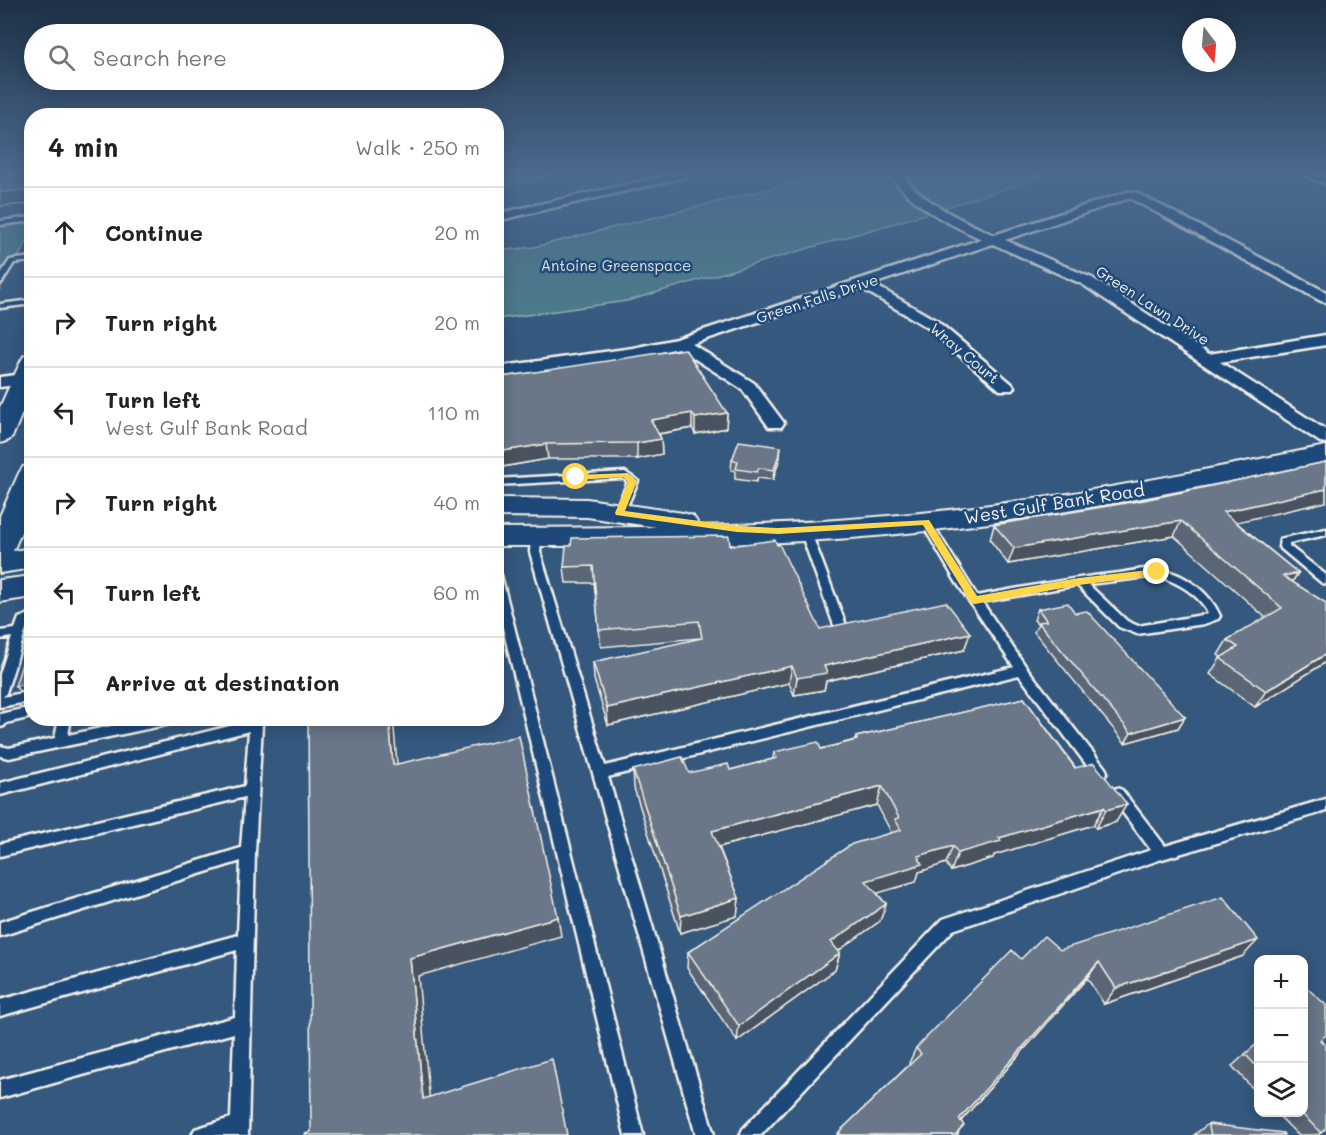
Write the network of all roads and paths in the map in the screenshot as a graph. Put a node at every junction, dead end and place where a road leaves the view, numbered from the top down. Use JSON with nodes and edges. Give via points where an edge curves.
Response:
{"nodes":[{"id":1,"x":968,"y":228,"type":"edge"},
{"id":2,"x":1028,"y":228,"type":"edge"},
{"id":3,"x":1195,"y":228,"type":"edge"},
{"id":4,"x":994,"y":239,"type":"junction"},
{"id":5,"x":24,"y":260,"type":"edge"},
{"id":6,"x":0,"y":281,"type":"edge"},
{"id":7,"x":861,"y":283,"type":"junction"},
{"id":8,"x":1326,"y":298,"type":"edge"},
{"id":9,"x":24,"y":304,"type":"edge"},
{"id":10,"x":0,"y":306,"type":"edge"},
{"id":11,"x":1326,"y":340,"type":"edge"},
{"id":12,"x":680,"y":343,"type":"junction"},
{"id":13,"x":1208,"y":359,"type":"junction"},
{"id":14,"x":504,"y":371,"type":"edge"},
{"id":15,"x":21,"y":375,"type":"edge"},
{"id":16,"x":1006,"y":387,"type":"dead end"},
{"id":17,"x":775,"y":423,"type":"dead end"},
{"id":18,"x":0,"y":435,"type":"edge"},
{"id":19,"x":1326,"y":438,"type":"edge"},
{"id":20,"x":1326,"y":454,"type":"edge"},
{"id":21,"x":504,"y":482,"type":"edge"},
{"id":22,"x":504,"y":507,"type":"edge"},
{"id":23,"x":619,"y":513,"type":"junction"},
{"id":24,"x":926,"y":522,"type":"junction"},
{"id":25,"x":22,"y":523,"type":"edge"},
{"id":26,"x":792,"y":531,"type":"junction"},
{"id":27,"x":1326,"y":532,"type":"edge"},
{"id":28,"x":504,"y":537,"type":"edge"},
{"id":29,"x":536,"y":537,"type":"junction"},
{"id":30,"x":0,"y":549,"type":"edge"},
{"id":31,"x":24,"y":559,"type":"edge"},
{"id":32,"x":0,"y":563,"type":"edge"},
{"id":33,"x":1326,"y":580,"type":"edge"},
{"id":34,"x":1079,"y":581,"type":"junction"},
{"id":35,"x":24,"y":587,"type":"edge"},
{"id":36,"x":0,"y":591,"type":"edge"},
{"id":37,"x":975,"y":600,"type":"junction"},
{"id":38,"x":504,"y":607,"type":"edge"},
{"id":39,"x":24,"y":621,"type":"edge"},
{"id":40,"x":842,"y":628,"type":"edge"},
{"id":41,"x":20,"y":632,"type":"junction"},
{"id":42,"x":0,"y":635,"type":"edge"},
{"id":43,"x":1022,"y":670,"type":"junction"},
{"id":44,"x":0,"y":694,"type":"edge"},
{"id":45,"x":24,"y":696,"type":"edge"},
{"id":46,"x":24,"y":714,"type":"edge"},
{"id":47,"x":0,"y":722,"type":"edge"},
{"id":48,"x":64,"y":726,"type":"edge"},
{"id":49,"x":137,"y":726,"type":"edge"},
{"id":50,"x":237,"y":726,"type":"edge"},
{"id":51,"x":256,"y":726,"type":"edge"},
{"id":52,"x":61,"y":742,"type":"junction"},
{"id":53,"x":0,"y":751,"type":"edge"},
{"id":54,"x":600,"y":773,"type":"junction"},
{"id":55,"x":0,"y":789,"type":"edge"},
{"id":56,"x":252,"y":790,"type":"junction"},
{"id":57,"x":1326,"y":805,"type":"edge"},
{"id":58,"x":0,"y":850,"type":"edge"},
{"id":59,"x":248,"y":852,"type":"junction"},
{"id":60,"x":1162,"y":853,"type":"junction"},
{"id":61,"x":0,"y":929,"type":"edge"},
{"id":62,"x":245,"y":940,"type":"junction"},
{"id":63,"x":0,"y":1008,"type":"edge"},
{"id":64,"x":242,"y":1023,"type":"junction"},
{"id":65,"x":0,"y":1089,"type":"edge"},
{"id":66,"x":239,"y":1130,"type":"edge"},
{"id":67,"x":201,"y":1135,"type":"edge"},
{"id":68,"x":634,"y":1135,"type":"edge"},
{"id":69,"x":705,"y":1135,"type":"edge"},
{"id":70,"x":749,"y":1135,"type":"edge"}],
"edges":[{"from":1,"to":4,"type":"street","name":"Green Lawn Drive"},
{"from":2,"to":4,"type":"street","name":"Green Falls Drive"},
{"from":3,"to":8,"type":"street","name":"Green Falls Drive"},
{"from":4,"to":7,"type":"street","name":"Green Falls Drive"},
{"from":4,"to":13,"type":"street","name":"Green Lawn Drive","via":[[1087,281]]},
{"from":5,"to":6,"type":"lane","via":[[12,261]]},
{"from":7,"to":12,"type":"street","name":"Green Falls Drive"},
{"from":7,"to":16,"type":"street","name":"Wray Court","via":[[932,324]]},
{"from":9,"to":10,"type":"lane"},
{"from":11,"to":13,"type":"street"},
{"from":12,"to":14,"type":"street","name":"Green Falls Drive"},
{"from":12,"to":17,"type":"street","via":[[748,386]]},
{"from":13,"to":19,"type":"street","name":"Green Lawn Drive"},
{"from":15,"to":18,"type":"street"},
{"from":20,"to":24,"type":"street","name":"West Gulf Bank Road","via":[[1112,496]]},
{"from":21,"to":23,"type":"lane","via":[[625,475],[633,481]]},
{"from":22,"to":23,"type":"street","name":"West Gulf Bank Road","via":[[587,508]]},
{"from":23,"to":26,"type":"street","name":"West Gulf Bank Road","via":[[737,529]]},
{"from":24,"to":26,"type":"street","name":"West Gulf Bank Road"},
{"from":24,"to":37,"type":"lane"},
{"from":25,"to":30,"type":"street"},
{"from":26,"to":29,"type":"street","name":"West Gulf Bank Road","via":[[680,538]]},
{"from":26,"to":40,"type":"lane"},
{"from":27,"to":33,"type":"lane","via":[[1284,541],[1284,547]]},
{"from":28,"to":29,"type":"street","name":"West Gulf Bank Road"},
{"from":29,"to":54,"type":"lane","via":[[535,552]]},
{"from":31,"to":32,"type":"street"},
{"from":34,"to":34,"type":"lane","via":[[1170,574],[1212,608],[1214,616],[1137,630],[1123,624]]},
{"from":34,"to":37,"type":"lane"},
{"from":35,"to":36,"type":"street"},
{"from":37,"to":43,"type":"lane"},
{"from":38,"to":68,"type":"lane"},
{"from":39,"to":41,"type":"lane"},
{"from":41,"to":42,"type":"lane"},
{"from":41,"to":44,"type":"lane"},
{"from":43,"to":54,"type":"lane"},
{"from":43,"to":60,"type":"lane"},
{"from":44,"to":45,"type":"lane"},
{"from":46,"to":47,"type":"lane","via":[[1,718]]},
{"from":48,"to":52,"type":"lane"},
{"from":49,"to":52,"type":"lane"},
{"from":50,"to":55,"type":"lane"},
{"from":51,"to":56,"type":"lane"},
{"from":52,"to":53,"type":"lane","via":[[9,753]]},
{"from":54,"to":69,"type":"lane"},
{"from":56,"to":58,"type":"lane"},
{"from":56,"to":59,"type":"lane"},
{"from":57,"to":60,"type":"lane"},
{"from":59,"to":61,"type":"lane"},
{"from":59,"to":62,"type":"lane"},
{"from":60,"to":70,"type":"lane","via":[[948,924]]},
{"from":62,"to":63,"type":"lane"},
{"from":62,"to":64,"type":"lane"},
{"from":64,"to":65,"type":"lane"},
{"from":64,"to":66,"type":"lane"},
{"from":66,"to":67,"type":"lane"}]}
